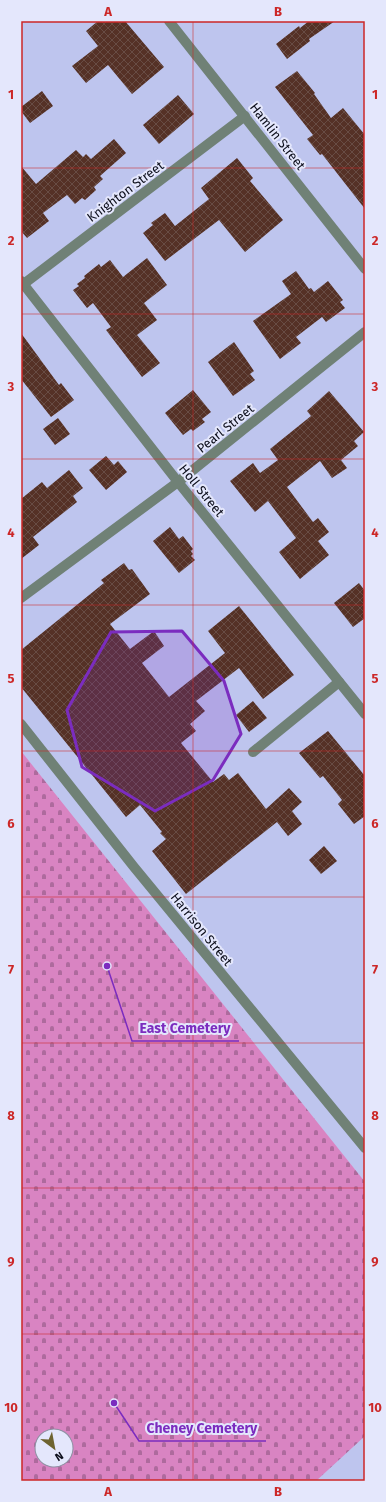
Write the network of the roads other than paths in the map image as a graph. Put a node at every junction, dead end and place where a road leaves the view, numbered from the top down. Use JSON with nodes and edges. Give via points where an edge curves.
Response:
{"nodes":[{"id":1,"x":169,"y":21,"type":"edge"},
{"id":2,"x":245,"y":116,"type":"junction"},
{"id":3,"x":365,"y":268,"type":"edge"},
{"id":4,"x":22,"y":284,"type":"edge"},
{"id":5,"x":365,"y":332,"type":"edge"},
{"id":6,"x":178,"y":482,"type":"junction"},
{"id":7,"x":21,"y":598,"type":"edge"},
{"id":8,"x":339,"y":682,"type":"junction"},
{"id":9,"x":365,"y":714,"type":"edge"},
{"id":10,"x":21,"y":724,"type":"edge"},
{"id":11,"x":253,"y":752,"type":"dead end"},
{"id":12,"x":365,"y":1148,"type":"edge"}],
"edges":[{"from":1,"to":2,"type":"street","name":"Hamlin Street"},
{"from":2,"to":3,"type":"street","name":"Hamlin Street"},
{"from":2,"to":4,"type":"street","name":"Knighton Street"},
{"from":4,"to":6,"type":"street","name":"Holl Street"},
{"from":5,"to":6,"type":"street","name":"Pearl Street"},
{"from":6,"to":7,"type":"street","name":"Pearl Street"},
{"from":6,"to":8,"type":"street","name":"Holl Street"},
{"from":8,"to":9,"type":"street","name":"Holl Street"},
{"from":8,"to":11,"type":"street"},
{"from":10,"to":12,"type":"street","name":"Harrison Street","via":[[134,867]]}]}
